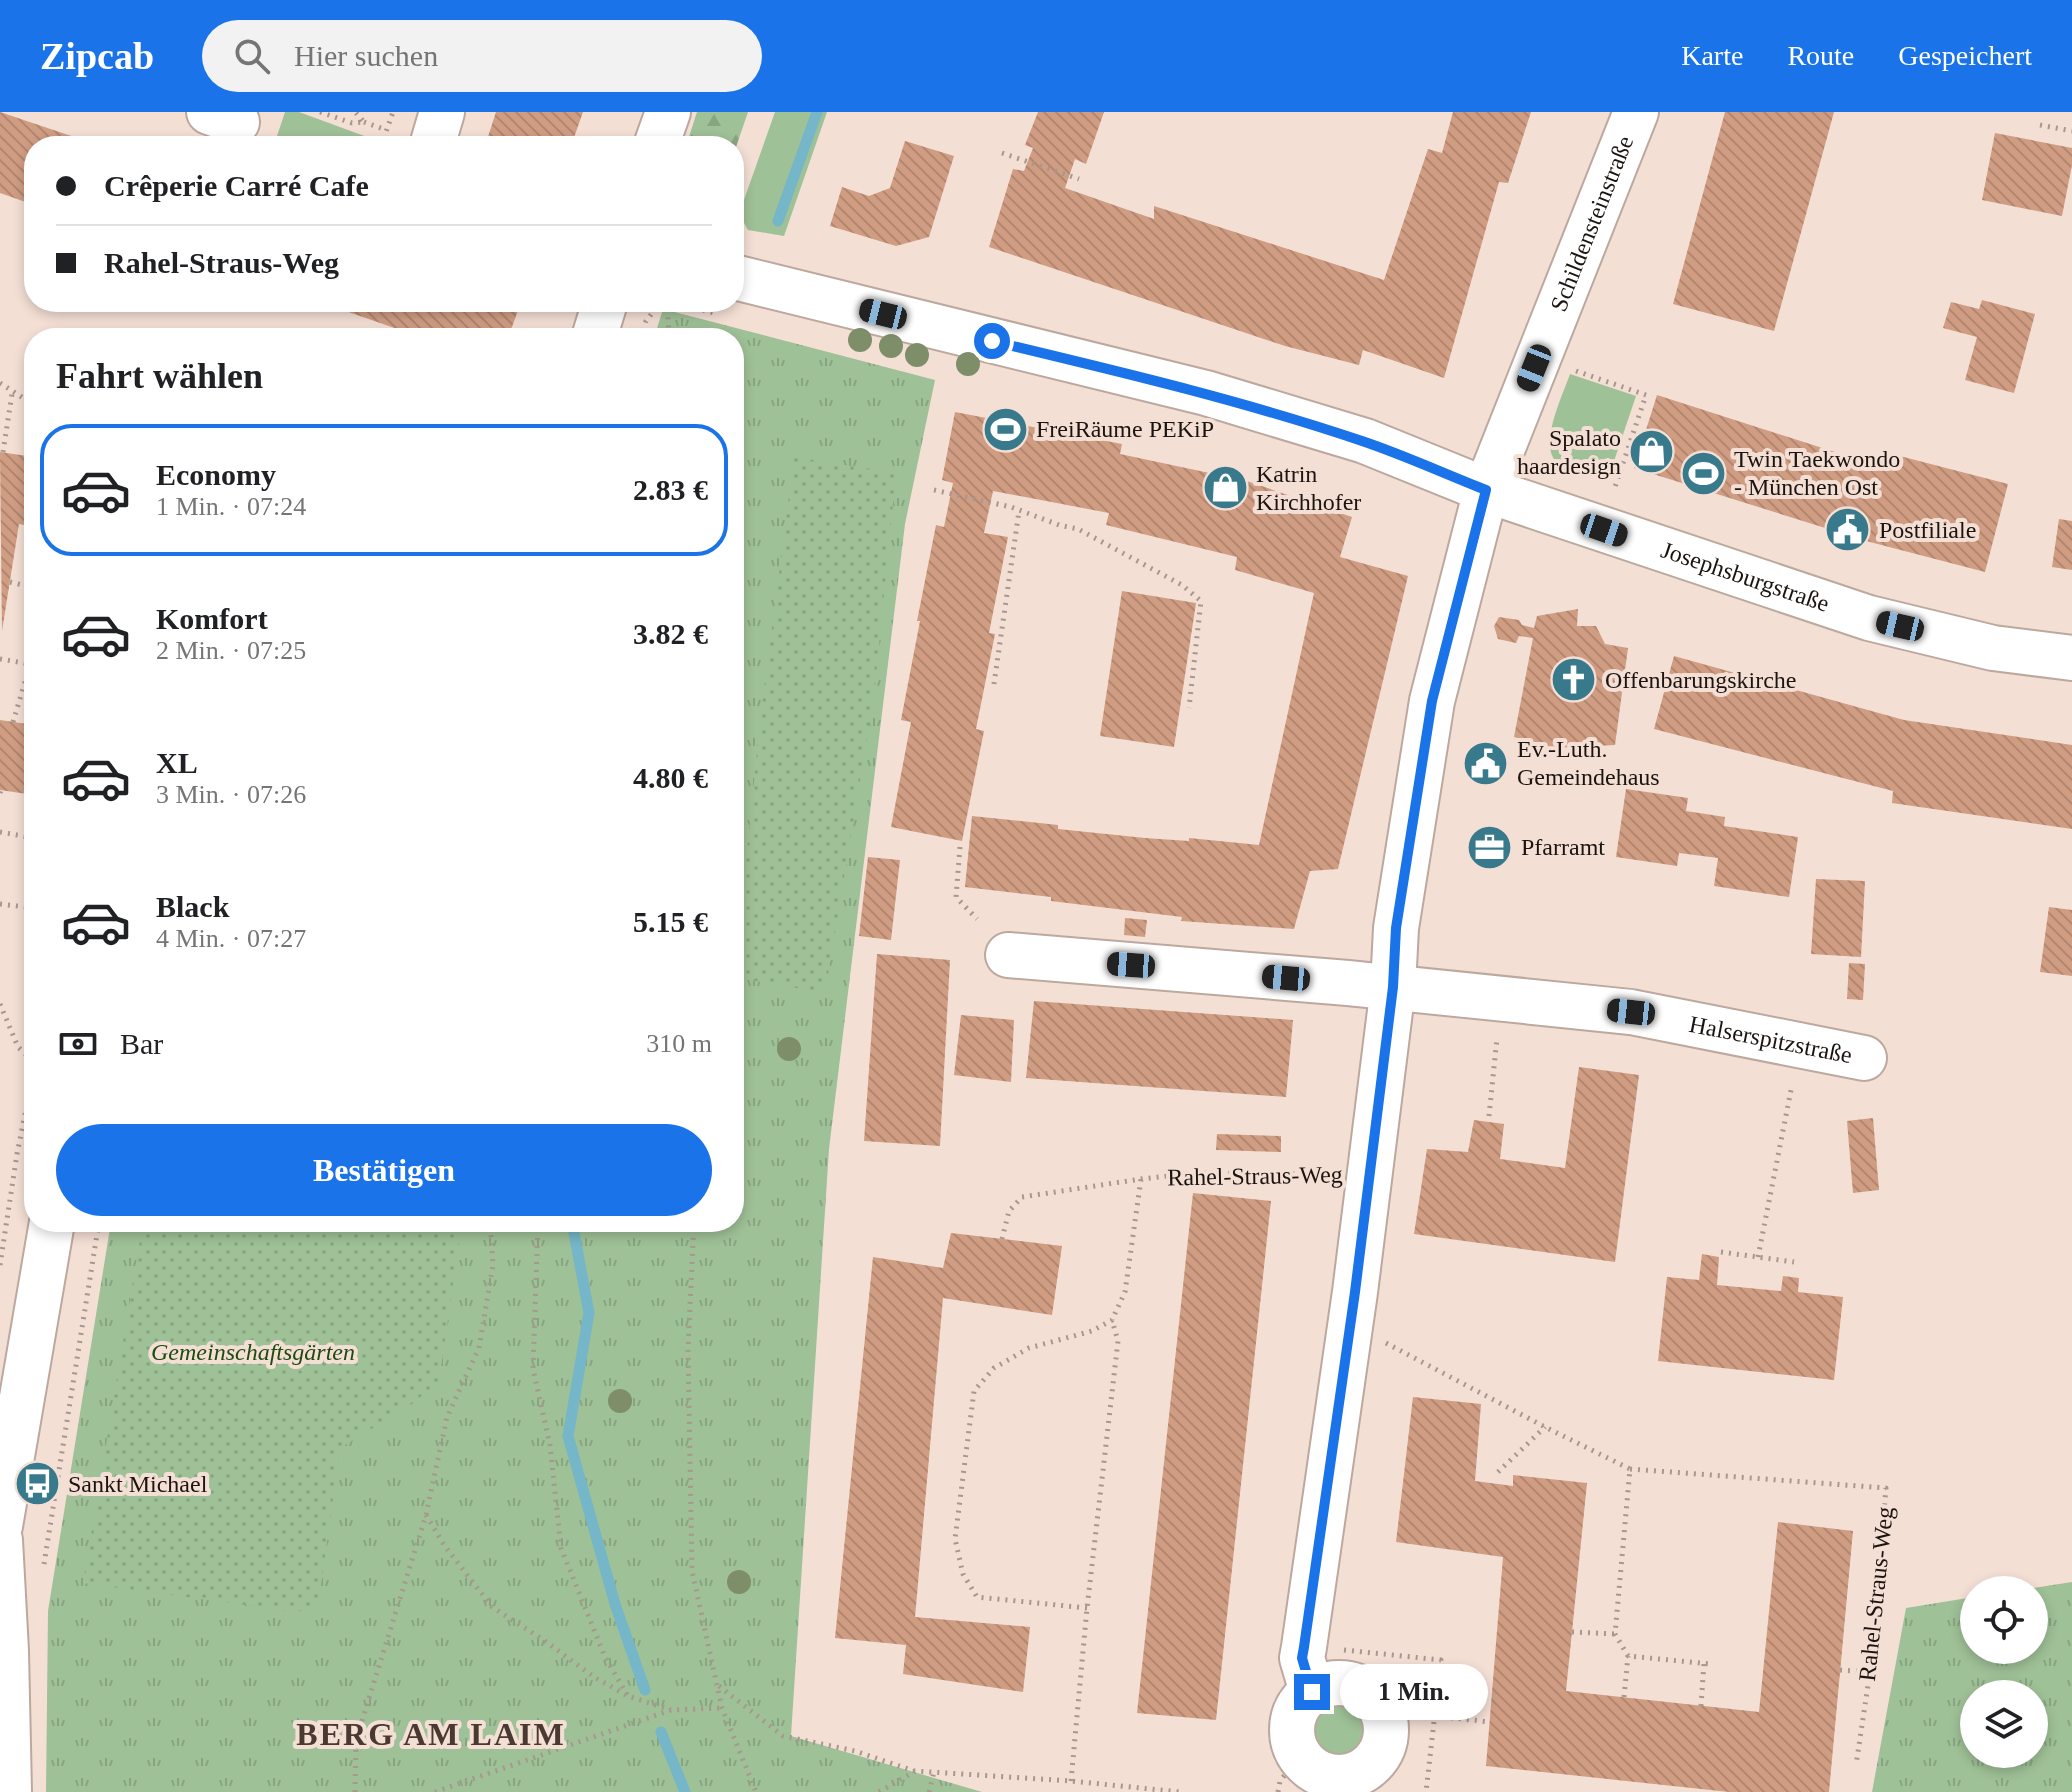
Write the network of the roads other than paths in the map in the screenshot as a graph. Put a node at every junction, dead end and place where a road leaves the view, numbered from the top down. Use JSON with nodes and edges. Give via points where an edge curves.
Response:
{"nodes":[{"id":1,"x":442,"y":112,"type":"edge"},
{"id":2,"x":668,"y":112,"type":"edge"},
{"id":3,"x":1636,"y":112,"type":"edge"},
{"id":4,"x":435,"y":136,"type":"edge"},
{"id":5,"x":660,"y":136,"type":"edge"},
{"id":6,"x":744,"y":279,"type":"edge"},
{"id":7,"x":1486,"y":490,"type":"junction"},
{"id":8,"x":2072,"y":658,"type":"edge"},
{"id":9,"x":1008,"y":955,"type":"dead end"},
{"id":10,"x":1393,"y":987,"type":"junction"},
{"id":11,"x":1864,"y":1058,"type":"dead end"},
{"id":12,"x":50,"y":1232,"type":"edge"},
{"id":13,"x":0,"y":1526,"type":"edge"},
{"id":14,"x":0,"y":1540,"type":"edge"},
{"id":15,"x":1312,"y":1692,"type":"junction"},
{"id":16,"x":1289,"y":1774,"type":"edge"},
{"id":17,"x":9,"y":1792,"type":"edge"}],
"edges":[{"from":1,"to":4,"type":"street"},
{"from":2,"to":5,"type":"street"},
{"from":3,"to":7,"type":"street","name":"Schildensteinstraße"},
{"from":6,"to":7,"type":"street","name":"Josephsburgstraße","via":[[1206,393],[1365,441]]},
{"from":7,"to":8,"type":"street","name":"Josephsburgstraße","via":[[1869,618],[1993,648]]},
{"from":7,"to":10,"type":"street","name":"Schildensteinstraße","via":[[1432,701],[1396,928]]},
{"from":9,"to":10,"type":"street","name":"Halserspitzstraße"},
{"from":10,"to":11,"type":"street","name":"Halserspitzstraße","via":[[1631,1012]]},
{"from":10,"to":15,"type":"street","name":"Rahel-Straus-Weg","via":[[1302,1658]]},
{"from":12,"to":13,"type":"street"},
{"from":14,"to":17,"type":"street"},
{"from":15,"to":16,"type":"street","via":[[1294,1717]]},
{"from":15,"to":16,"type":"street","via":[[1341,1683],[1357,1687],[1380,1706],[1386,1736],[1381,1751],[1360,1772],[1345,1777],[1315,1771]]}]}
